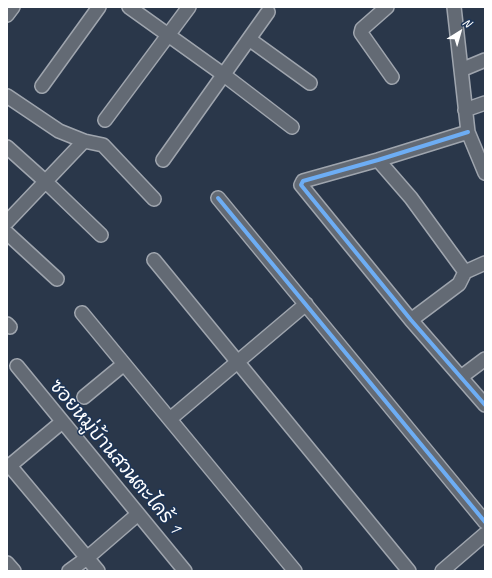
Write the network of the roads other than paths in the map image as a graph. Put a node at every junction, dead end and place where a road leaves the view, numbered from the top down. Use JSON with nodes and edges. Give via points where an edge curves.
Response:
{"nodes":[{"id":1,"x":13,"y":7,"type":"edge"},
{"id":2,"x":99,"y":7,"type":"edge"},
{"id":3,"x":129,"y":7,"type":"edge"},
{"id":4,"x":189,"y":7,"type":"edge"},
{"id":5,"x":387,"y":7,"type":"edge"},
{"id":6,"x":454,"y":7,"type":"edge"},
{"id":7,"x":268,"y":12,"type":"dead end"},
{"id":8,"x":7,"y":15,"type":"edge"},
{"id":9,"x":168,"y":35,"type":"junction"},
{"id":10,"x":249,"y":39,"type":"junction"},
{"id":11,"x":485,"y":60,"type":"edge"},
{"id":12,"x":461,"y":70,"type":"junction"},
{"id":13,"x":224,"y":75,"type":"junction"},
{"id":14,"x":392,"y":77,"type":"dead end"},
{"id":15,"x":310,"y":83,"type":"dead end"},
{"id":16,"x":42,"y":86,"type":"dead end"},
{"id":17,"x":7,"y":96,"type":"edge"},
{"id":18,"x":485,"y":103,"type":"edge"},
{"id":19,"x":465,"y":110,"type":"junction"},
{"id":20,"x":105,"y":120,"type":"dead end"},
{"id":21,"x":292,"y":127,"type":"dead end"},
{"id":22,"x":468,"y":132,"type":"junction"},
{"id":23,"x":84,"y":141,"type":"junction"},
{"id":24,"x":7,"y":146,"type":"edge"},
{"id":25,"x":163,"y":160,"type":"dead end"},
{"id":26,"x":378,"y":160,"type":"junction"},
{"id":27,"x":483,"y":165,"type":"edge"},
{"id":28,"x":46,"y":182,"type":"junction"},
{"id":29,"x":218,"y":198,"type":"dead end"},
{"id":30,"x":154,"y":199,"type":"dead end"},
{"id":31,"x":7,"y":222,"type":"edge"},
{"id":32,"x":7,"y":233,"type":"edge"},
{"id":33,"x":101,"y":235,"type":"dead end"},
{"id":34,"x":154,"y":260,"type":"dead end"},
{"id":35,"x":485,"y":263,"type":"edge"},
{"id":36,"x":465,"y":272,"type":"junction"},
{"id":37,"x":57,"y":279,"type":"dead end"},
{"id":38,"x":306,"y":304,"type":"junction"},
{"id":39,"x":82,"y":313,"type":"dead end"},
{"id":40,"x":411,"y":320,"type":"junction"},
{"id":41,"x":485,"y":359,"type":"edge"},
{"id":42,"x":237,"y":362,"type":"junction"},
{"id":43,"x":124,"y":364,"type":"junction"},
{"id":44,"x":16,"y":366,"type":"dead end"},
{"id":45,"x":461,"y":377,"type":"junction"},
{"id":46,"x":84,"y":397,"type":"dead end"},
{"id":47,"x":485,"y":405,"type":"edge"},
{"id":48,"x":170,"y":419,"type":"junction"},
{"id":49,"x":62,"y":422,"type":"junction"},
{"id":50,"x":9,"y":463,"type":"edge"},
{"id":51,"x":138,"y":514,"type":"junction"},
{"id":52,"x":485,"y":522,"type":"edge"},
{"id":53,"x":485,"y":534,"type":"edge"},
{"id":54,"x":87,"y":558,"type":"junction"},
{"id":55,"x":7,"y":563,"type":"edge"},
{"id":56,"x":14,"y":571,"type":"edge"},
{"id":57,"x":68,"y":571,"type":"edge"},
{"id":58,"x":98,"y":571,"type":"edge"},
{"id":59,"x":185,"y":571,"type":"edge"},
{"id":60,"x":295,"y":571,"type":"edge"},
{"id":61,"x":408,"y":571,"type":"edge"},
{"id":62,"x":442,"y":571,"type":"edge"}],
"edges":[{"from":1,"to":8,"type":"street"},
{"from":2,"to":16,"type":"street"},
{"from":3,"to":9,"type":"street"},
{"from":4,"to":9,"type":"street"},
{"from":5,"to":14,"type":"street","via":[[362,29],[362,33]]},
{"from":6,"to":12,"type":"street"},
{"from":7,"to":10,"type":"street"},
{"from":9,"to":13,"type":"street"},
{"from":9,"to":20,"type":"street"},
{"from":10,"to":13,"type":"street"},
{"from":10,"to":15,"type":"street"},
{"from":11,"to":12,"type":"street"},
{"from":12,"to":19,"type":"street"},
{"from":13,"to":21,"type":"street"},
{"from":13,"to":25,"type":"street"},
{"from":17,"to":23,"type":"street","via":[[59,131]]},
{"from":18,"to":19,"type":"street"},
{"from":19,"to":22,"type":"street"},
{"from":22,"to":26,"type":"street"},
{"from":22,"to":27,"type":"street"},
{"from":23,"to":28,"type":"street"},
{"from":23,"to":30,"type":"street","via":[[103,145]]},
{"from":24,"to":28,"type":"street"},
{"from":26,"to":36,"type":"street","via":[[411,198]]},
{"from":26,"to":40,"type":"street","via":[[302,181],[301,185]]},
{"from":28,"to":31,"type":"street"},
{"from":28,"to":33,"type":"street"},
{"from":29,"to":38,"type":"street"},
{"from":32,"to":37,"type":"street"},
{"from":34,"to":42,"type":"street"},
{"from":35,"to":36,"type":"street"},
{"from":36,"to":40,"type":"street","via":[[459,284]]},
{"from":38,"to":42,"type":"street"},
{"from":38,"to":52,"type":"street"},
{"from":39,"to":43,"type":"street"},
{"from":40,"to":45,"type":"street"},
{"from":41,"to":45,"type":"street"},
{"from":42,"to":48,"type":"street"},
{"from":42,"to":61,"type":"street"},
{"from":43,"to":46,"type":"street"},
{"from":43,"to":48,"type":"street"},
{"from":44,"to":49,"type":"street","name":"ซอยหมู่บ้านสวนตะไคร้ 1"},
{"from":45,"to":47,"type":"street"},
{"from":48,"to":60,"type":"street"},
{"from":49,"to":50,"type":"street"},
{"from":49,"to":51,"type":"street","name":"ซอยหมู่บ้านสวนตะไคร้ 1"},
{"from":50,"to":54,"type":"street"},
{"from":51,"to":54,"type":"street"},
{"from":51,"to":59,"type":"street","name":"ซอยหมู่บ้านสวนตะไคร้ 1"},
{"from":53,"to":62,"type":"street"},
{"from":54,"to":57,"type":"street"},
{"from":54,"to":58,"type":"street"},
{"from":55,"to":56,"type":"street"}]}
